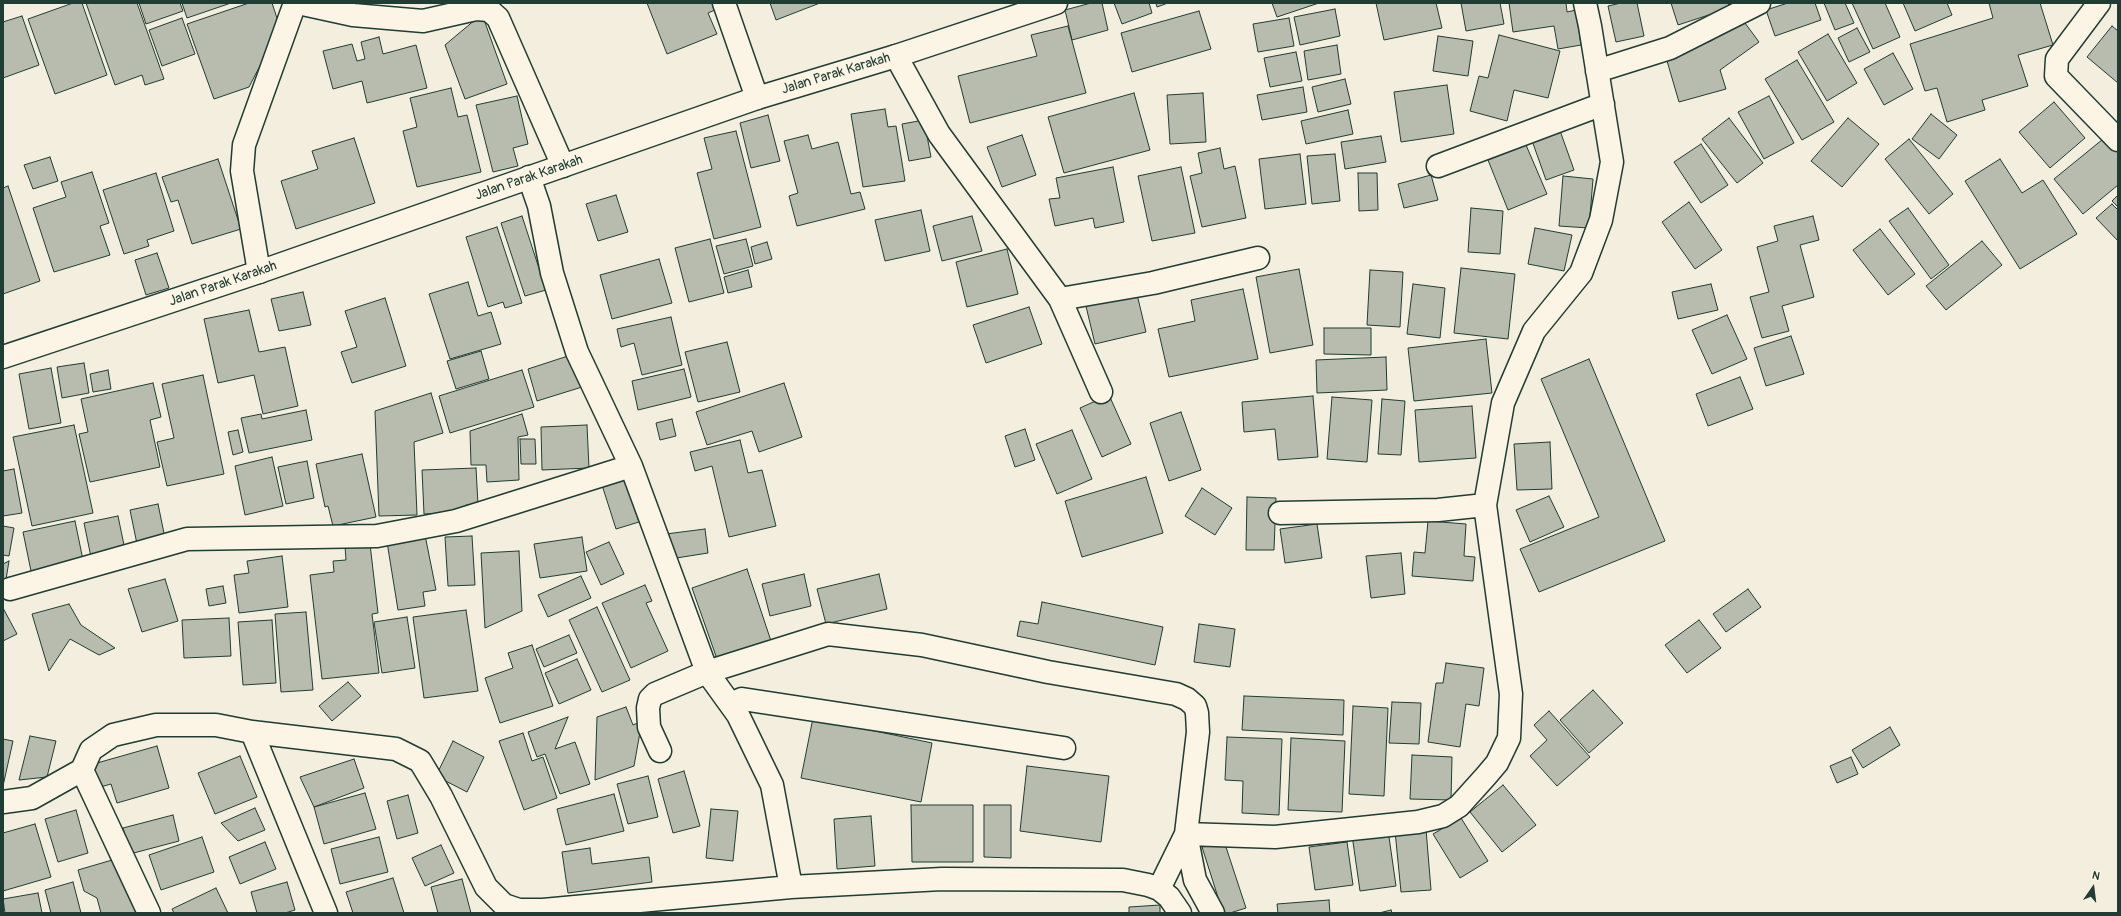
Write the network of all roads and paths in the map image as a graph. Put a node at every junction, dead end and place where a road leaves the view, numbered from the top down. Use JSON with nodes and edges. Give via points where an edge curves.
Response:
{"nodes":[{"id":1,"x":296,"y":3,"type":"edge"},
{"id":2,"x":724,"y":3,"type":"edge"},
{"id":3,"x":1056,"y":3,"type":"edge"},
{"id":4,"x":1585,"y":3,"type":"edge"},
{"id":5,"x":1759,"y":3,"type":"edge"},
{"id":6,"x":2099,"y":3,"type":"edge"},
{"id":7,"x":896,"y":56,"type":"junction"},
{"id":8,"x":1597,"y":71,"type":"junction"},
{"id":9,"x":757,"y":98,"type":"junction"},
{"id":10,"x":1603,"y":104,"type":"junction"},
{"id":11,"x":2118,"y":140,"type":"edge"},
{"id":12,"x":563,"y":166,"type":"junction"},
{"id":13,"x":1438,"y":166,"type":"dead end"},
{"id":14,"x":528,"y":177,"type":"junction"},
{"id":15,"x":1258,"y":258,"type":"dead end"},
{"id":16,"x":259,"y":272,"type":"junction"},
{"id":17,"x":1060,"y":299,"type":"junction"},
{"id":18,"x":3,"y":357,"type":"edge"},
{"id":19,"x":1101,"y":392,"type":"dead end"},
{"id":20,"x":631,"y":466,"type":"junction"},
{"id":21,"x":1485,"y":505,"type":"junction"},
{"id":22,"x":1280,"y":514,"type":"dead end"},
{"id":23,"x":10,"y":589,"type":"dead end"},
{"id":24,"x":707,"y":672,"type":"junction"},
{"id":25,"x":731,"y":704,"type":"junction"},
{"id":26,"x":252,"y":732,"type":"junction"},
{"id":27,"x":1064,"y":748,"type":"dead end"},
{"id":28,"x":660,"y":751,"type":"dead end"},
{"id":29,"x":82,"y":770,"type":"junction"},
{"id":30,"x":3,"y":802,"type":"edge"},
{"id":31,"x":1186,"y":834,"type":"junction"},
{"id":32,"x":791,"y":887,"type":"junction"},
{"id":33,"x":1159,"y":889,"type":"junction"},
{"id":34,"x":149,"y":913,"type":"edge"},
{"id":35,"x":326,"y":913,"type":"edge"},
{"id":36,"x":1180,"y":913,"type":"edge"},
{"id":37,"x":1213,"y":913,"type":"edge"}],
"edges":[{"from":1,"to":12,"type":"street","via":[[353,15],[423,20],[489,10],[498,18]]},
{"from":1,"to":16,"type":"street","via":[[244,145],[242,171]]},
{"from":2,"to":9,"type":"street"},
{"from":3,"to":7,"type":"street","name":"Jalan Parak Karakah"},
{"from":4,"to":8,"type":"street"},
{"from":5,"to":8,"type":"street","via":[[1670,48]]},
{"from":6,"to":11,"type":"street","via":[[2057,59],[2056,76]]},
{"from":7,"to":9,"type":"street","name":"Jalan Parak Karakah"},
{"from":7,"to":17,"type":"street","via":[[939,134]]},
{"from":8,"to":10,"type":"street"},
{"from":9,"to":12,"type":"street","name":"Jalan Parak Karakah"},
{"from":10,"to":13,"type":"street"},
{"from":10,"to":21,"type":"street","via":[[1612,162],[1601,220],[1581,273],[1534,331],[1503,403]]},
{"from":12,"to":14,"type":"street","name":"Jalan Parak Karakah"},
{"from":14,"to":16,"type":"street","name":"Jalan Parak Karakah"},
{"from":14,"to":20,"type":"street","via":[[539,206],[552,273],[577,352]]},
{"from":15,"to":17,"type":"street","via":[[1153,283]]},
{"from":16,"to":18,"type":"street","name":"Jalan Parak Karakah"},
{"from":17,"to":19,"type":"street"},
{"from":20,"to":23,"type":"street","via":[[456,521],[377,536],[187,539]]},
{"from":20,"to":24,"type":"street"},
{"from":21,"to":22,"type":"street","via":[[1438,510]]},
{"from":21,"to":31,"type":"street","via":[[1511,694],[1509,738],[1497,763],[1459,806],[1443,816],[1418,822],[1274,837]]},
{"from":24,"to":25,"type":"street"},
{"from":24,"to":28,"type":"street","via":[[655,694],[650,699],[649,727]]},
{"from":24,"to":31,"type":"street","via":[[828,634],[922,645],[1048,672],[1176,694],[1195,706],[1197,713],[1198,732]]},
{"from":25,"to":27,"type":"street","via":[[742,699]]},
{"from":25,"to":32,"type":"street","via":[[772,785]]},
{"from":26,"to":29,"type":"street","via":[[216,725],[156,725],[113,735],[91,750]]},
{"from":26,"to":32,"type":"street","via":[[396,749],[420,761],[441,796],[486,887],[504,904],[519,910],[543,910]]},
{"from":26,"to":35,"type":"street"},
{"from":29,"to":30,"type":"street","via":[[32,798]]},
{"from":29,"to":34,"type":"street"},
{"from":31,"to":33,"type":"street"},
{"from":31,"to":37,"type":"street","via":[[1195,880]]},
{"from":32,"to":33,"type":"street","via":[[942,879],[1123,880]]},
{"from":33,"to":36,"type":"street","via":[[1169,896]]}]}
